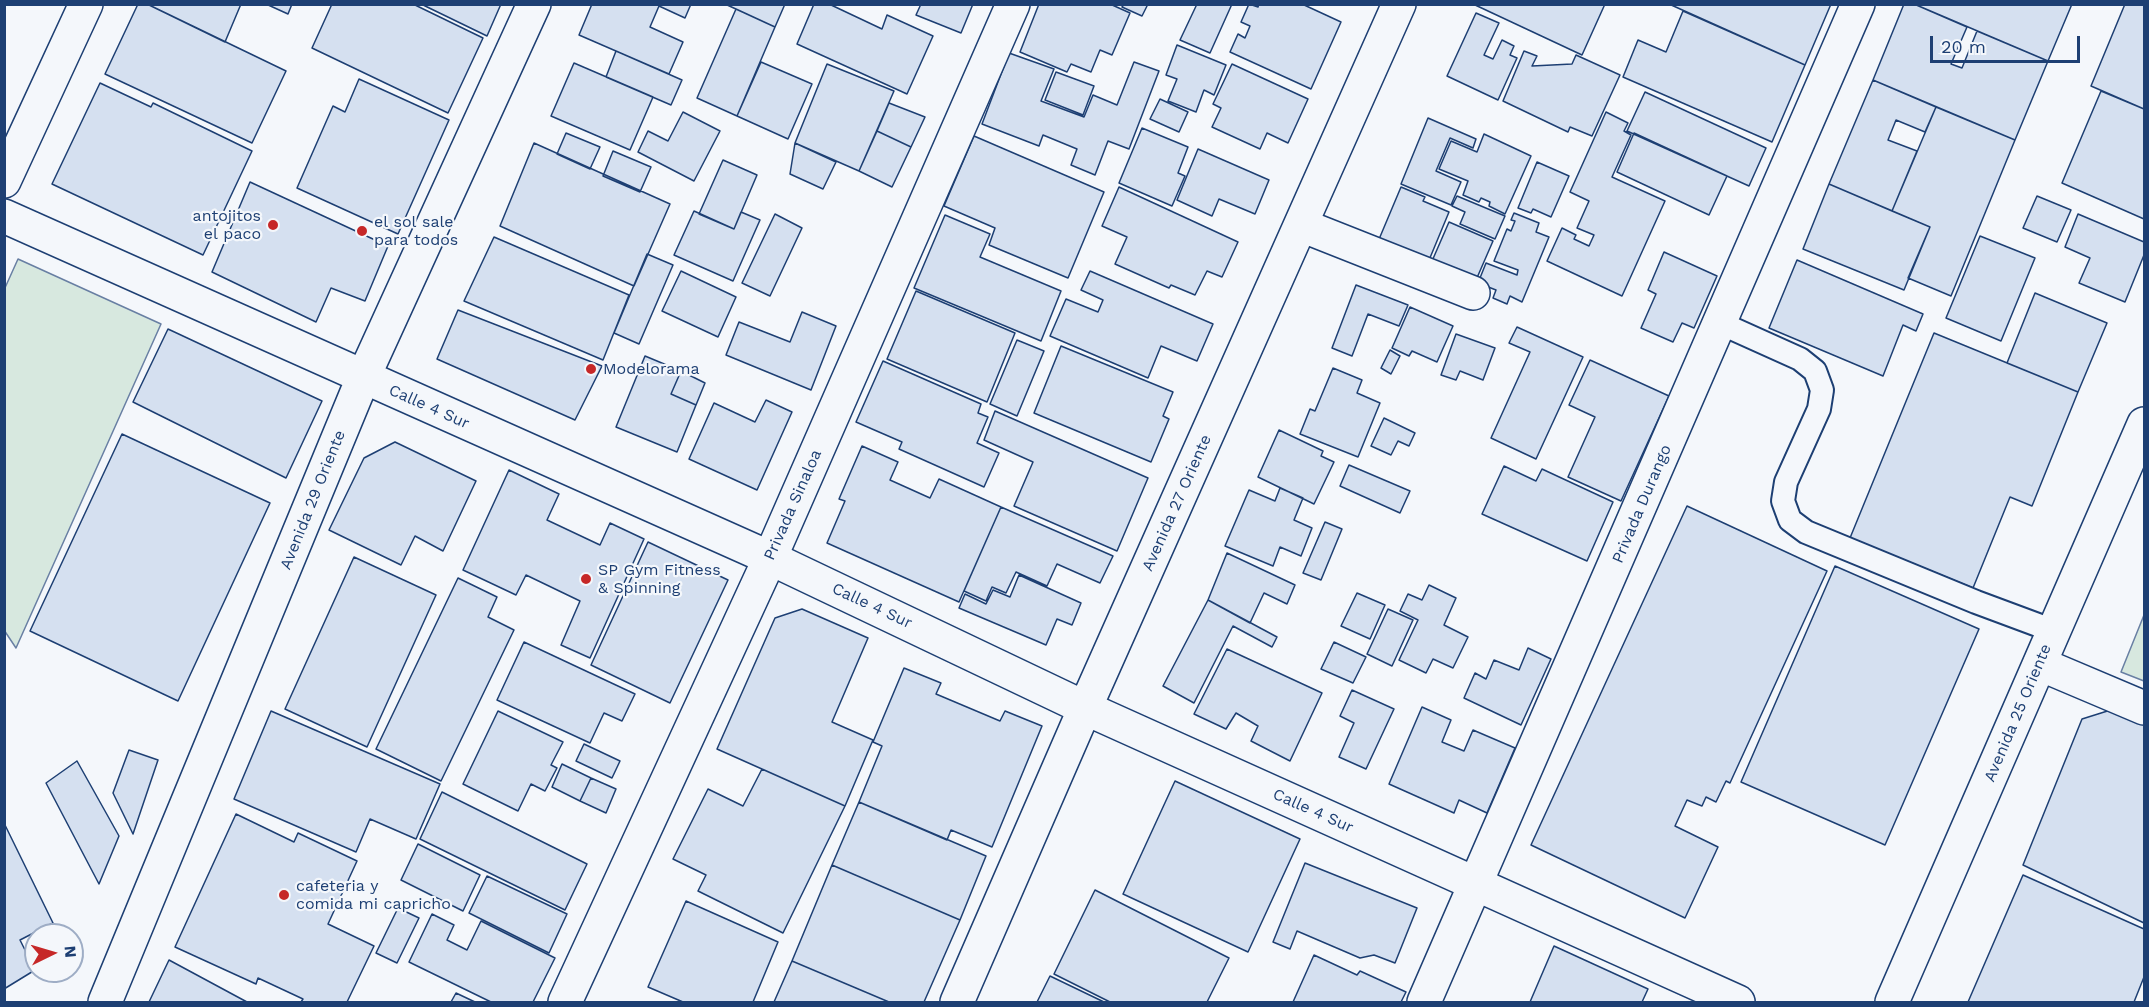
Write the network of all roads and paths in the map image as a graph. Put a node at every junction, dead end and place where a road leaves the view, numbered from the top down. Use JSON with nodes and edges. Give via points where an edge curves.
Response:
{"nodes":[{"id":1,"x":86,"y":4,"type":"edge"},
{"id":2,"x":534,"y":4,"type":"edge"},
{"id":3,"x":1013,"y":4,"type":"edge"},
{"id":4,"x":1399,"y":4,"type":"edge"},
{"id":5,"x":1858,"y":4,"type":"edge"},
{"id":6,"x":4,"y":181,"type":"edge"},
{"id":7,"x":4,"y":216,"type":"edge"},
{"id":8,"x":1300,"y":225,"type":"junction"},
{"id":9,"x":1473,"y":292,"type":"dead end"},
{"id":10,"x":1720,"y":323,"type":"junction"},
{"id":11,"x":363,"y":378,"type":"junction"},
{"id":12,"x":2145,"y":424,"type":"edge"},
{"id":13,"x":770,"y":558,"type":"junction"},
{"id":14,"x":2054,"y":631,"type":"junction"},
{"id":15,"x":2040,"y":664,"type":"junction"},
{"id":16,"x":1085,"y":708,"type":"junction"},
{"id":17,"x":2145,"y":708,"type":"edge"},
{"id":18,"x":1477,"y":885,"type":"junction"},
{"id":19,"x":105,"y":1002,"type":"edge"},
{"id":20,"x":565,"y":1002,"type":"edge"},
{"id":21,"x":957,"y":1002,"type":"edge"},
{"id":22,"x":1424,"y":1002,"type":"edge"},
{"id":23,"x":1738,"y":1002,"type":"edge"},
{"id":24,"x":1892,"y":1002,"type":"edge"}],
"edges":[{"from":1,"to":6,"type":"street"},
{"from":2,"to":11,"type":"street","name":"Avenida 29 Oriente"},
{"from":3,"to":13,"type":"street","name":"Privada Sinaloa"},
{"from":4,"to":8,"type":"street","name":"Avenida 27 Oriente"},
{"from":5,"to":10,"type":"street","name":"Privada Durango"},
{"from":7,"to":11,"type":"street","name":"Calle 4 Sur"},
{"from":8,"to":9,"type":"street"},
{"from":8,"to":16,"type":"street","name":"Avenida 27 Oriente"},
{"from":10,"to":14,"type":"lane","via":[[1800,359],[1815,371],[1822,390],[1819,409],[1786,482],[1783,501],[1790,520],[1806,532]]},
{"from":10,"to":18,"type":"street","name":"Privada Durango"},
{"from":11,"to":13,"type":"street","name":"Calle 4 Sur"},
{"from":11,"to":19,"type":"street","name":"Avenida 29 Oriente"},
{"from":12,"to":14,"type":"street","name":"Avenida 25 Oriente"},
{"from":13,"to":16,"type":"street","name":"Calle 4 Sur"},
{"from":13,"to":20,"type":"street","name":"Privada Sinaloa"},
{"from":14,"to":15,"type":"street","name":"Avenida 25 Oriente"},
{"from":15,"to":17,"type":"street"},
{"from":15,"to":24,"type":"street","name":"Avenida 25 Oriente"},
{"from":16,"to":18,"type":"street","name":"Calle 4 Sur"},
{"from":16,"to":21,"type":"street","name":"Avenida 27 Oriente"},
{"from":18,"to":22,"type":"street","name":"Privada Durango"},
{"from":18,"to":23,"type":"street","name":"Calle 4 Sur"}]}
